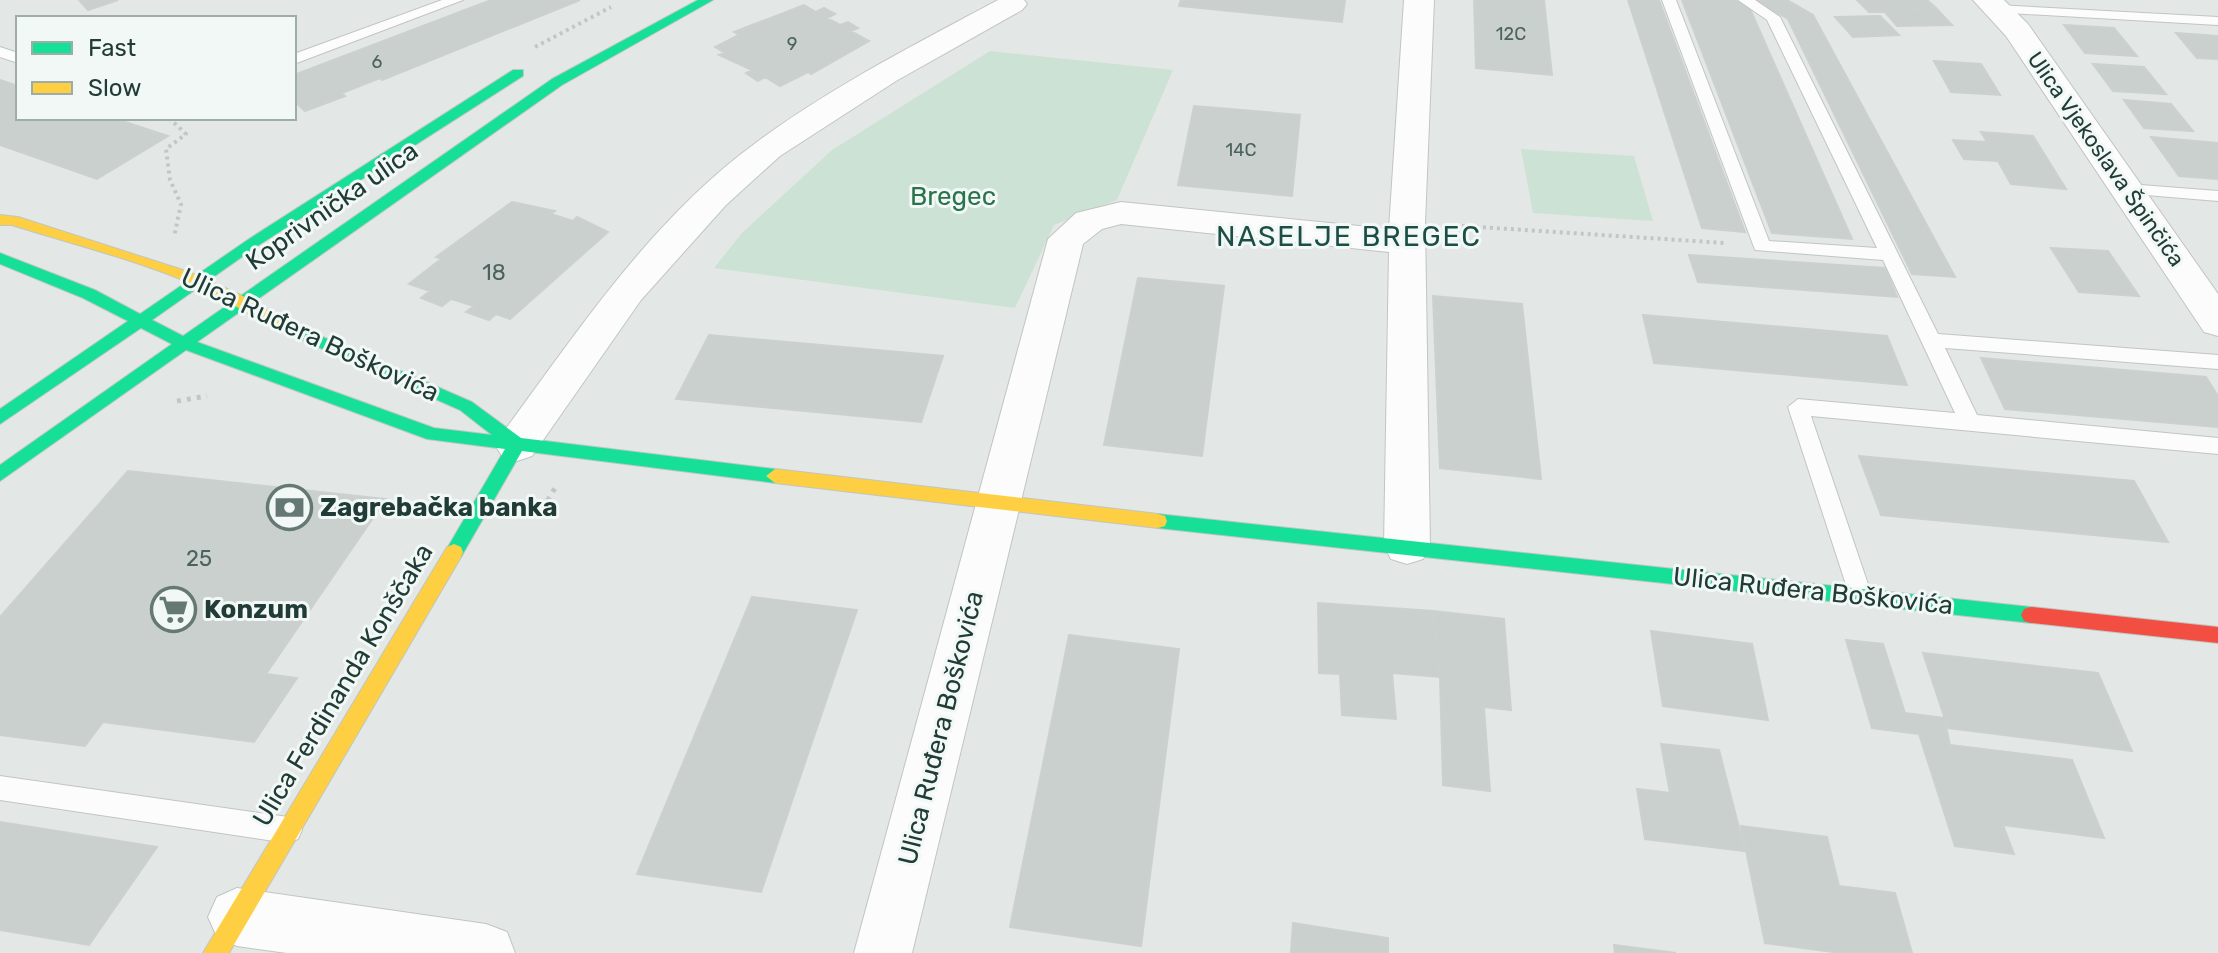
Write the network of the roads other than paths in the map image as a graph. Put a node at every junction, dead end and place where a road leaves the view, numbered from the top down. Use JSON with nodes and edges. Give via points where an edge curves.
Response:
{"nodes":[{"id":1,"x":456,"y":0,"type":"edge"},
{"id":2,"x":707,"y":0,"type":"edge"},
{"id":3,"x":1419,"y":0,"type":"edge"},
{"id":4,"x":1669,"y":0,"type":"edge"},
{"id":5,"x":1745,"y":0,"type":"edge"},
{"id":6,"x":1012,"y":4,"type":"dead end"},
{"id":7,"x":1993,"y":4,"type":"edge"},
{"id":8,"x":2218,"y":21,"type":"edge"},
{"id":9,"x":296,"y":58,"type":"edge"},
{"id":10,"x":535,"y":63,"type":"dead end"},
{"id":11,"x":2128,"y":189,"type":"junction"},
{"id":12,"x":2218,"y":196,"type":"edge"},
{"id":13,"x":0,"y":220,"type":"edge"},
{"id":14,"x":1407,"y":232,"type":"junction"},
{"id":15,"x":1889,"y":255,"type":"junction"},
{"id":16,"x":0,"y":258,"type":"edge"},
{"id":17,"x":199,"y":281,"type":"junction"},
{"id":18,"x":244,"y":300,"type":"junction"},
{"id":19,"x":140,"y":321,"type":"junction"},
{"id":20,"x":2218,"y":323,"type":"edge"},
{"id":21,"x":1931,"y":340,"type":"junction"},
{"id":22,"x":183,"y":343,"type":"junction"},
{"id":23,"x":2218,"y":362,"type":"edge"},
{"id":24,"x":0,"y":418,"type":"edge"},
{"id":25,"x":1970,"y":422,"type":"junction"},
{"id":26,"x":517,"y":445,"type":"junction"},
{"id":27,"x":2218,"y":446,"type":"edge"},
{"id":28,"x":0,"y":474,"type":"edge"},
{"id":29,"x":999,"y":504,"type":"junction"},
{"id":30,"x":1407,"y":546,"type":"junction"},
{"id":31,"x":1860,"y":596,"type":"junction"},
{"id":32,"x":2218,"y":635,"type":"edge"},
{"id":33,"x":0,"y":788,"type":"edge"},
{"id":34,"x":288,"y":830,"type":"junction"},
{"id":35,"x":226,"y":935,"type":"edge"},
{"id":36,"x":486,"y":953,"type":"edge"},
{"id":37,"x":883,"y":953,"type":"edge"}],
"edges":[{"from":1,"to":9,"type":"lane"},
{"from":2,"to":18,"type":"street","name":"Koprivnička ulica","via":[[557,82]]},
{"from":3,"to":14,"type":"street"},
{"from":4,"to":15,"type":"lane","via":[[1762,246]]},
{"from":5,"to":15,"type":"lane","via":[[1773,17]]},
{"from":6,"to":26,"type":"street","via":[[885,74],[746,168],[627,291]]},
{"from":7,"to":8,"type":"lane"},
{"from":7,"to":11,"type":"street","name":"Ulica Vjekoslava Špinčića","via":[[2017,30]]},
{"from":10,"to":17,"type":"street","name":"Koprivnička ulica"},
{"from":11,"to":12,"type":"lane"},
{"from":11,"to":20,"type":"street","name":"Ulica Vjekoslava Špinčića"},
{"from":13,"to":17,"type":"street","name":"Ulica Ruđera Boškovića"},
{"from":14,"to":29,"type":"street","name":"Ulica Ruđera Boškovića","via":[[1121,213],[1089,221],[1066,239]]},
{"from":14,"to":30,"type":"street"},
{"from":15,"to":21,"type":"lane"},
{"from":16,"to":19,"type":"street","name":"Ulica Ruđera Boškovića"},
{"from":17,"to":18,"type":"street","name":"Ulica Ruđera Boškovića"},
{"from":17,"to":19,"type":"street","name":"Koprivnička ulica"},
{"from":18,"to":22,"type":"street","name":"Koprivnička ulica"},
{"from":18,"to":26,"type":"street","name":"Ulica Ruđera Boškovića","via":[[288,329],[466,406]]},
{"from":19,"to":22,"type":"street","name":"Ulica Ruđera Boškovića"},
{"from":19,"to":24,"type":"street","name":"Koprivnička ulica"},
{"from":21,"to":23,"type":"lane"},
{"from":21,"to":25,"type":"lane"},
{"from":22,"to":26,"type":"street","name":"Ulica Ruđera Boškovića","via":[[433,434]]},
{"from":22,"to":28,"type":"street","name":"Koprivnička ulica"},
{"from":25,"to":27,"type":"lane"},
{"from":25,"to":31,"type":"lane","via":[[1798,407]]},
{"from":26,"to":29,"type":"street","name":"Ulica Ruđera Boškovića"},
{"from":26,"to":34,"type":"street","name":"Ulica Ferdinanda Konščaka"},
{"from":29,"to":30,"type":"street","name":"Ulica Ruđera Boškovića"},
{"from":29,"to":37,"type":"street","name":"Ulica Ruđera Boškovića"},
{"from":30,"to":31,"type":"street","name":"Ulica Ruđera Boškovića"},
{"from":31,"to":32,"type":"street","name":"Ulica Ruđera Boškovića"},
{"from":33,"to":34,"type":"lane"},
{"from":34,"to":35,"type":"street","name":"Ulica Ferdinanda Konščaka"},
{"from":35,"to":36,"type":"street"}]}
